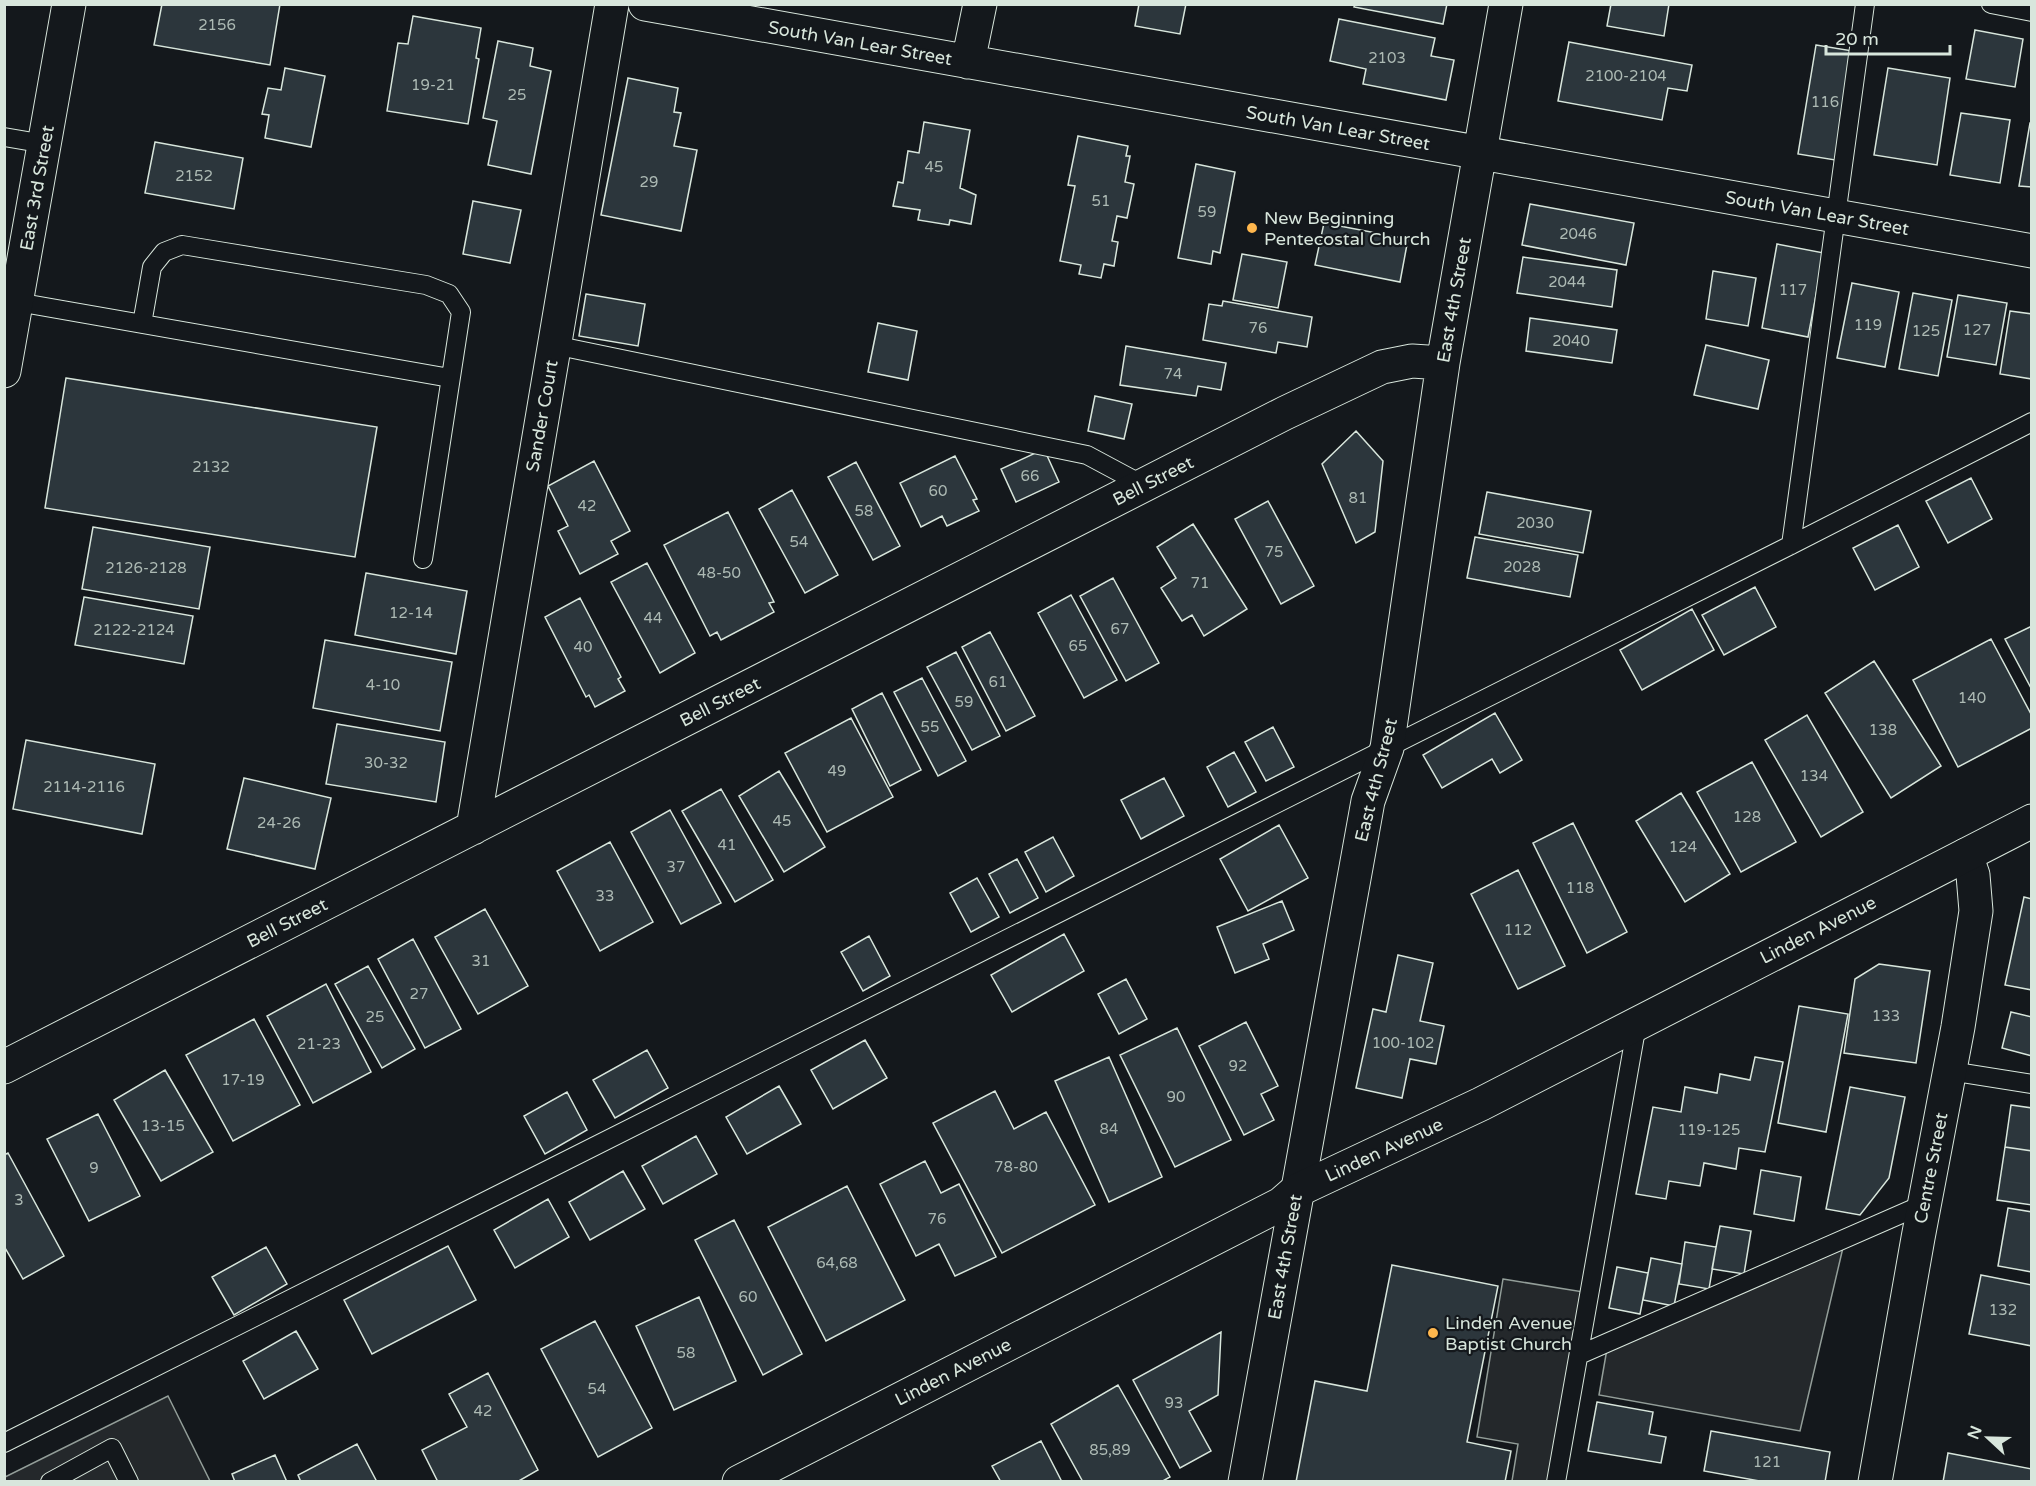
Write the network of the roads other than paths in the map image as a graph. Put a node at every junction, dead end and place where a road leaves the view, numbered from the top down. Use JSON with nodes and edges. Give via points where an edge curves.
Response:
{"nodes":[{"id":1,"x":69,"y":4,"type":"edge"},
{"id":2,"x":612,"y":4,"type":"edge"},
{"id":3,"x":645,"y":4,"type":"edge"},
{"id":4,"x":980,"y":4,"type":"edge"},
{"id":5,"x":1506,"y":4,"type":"edge"},
{"id":6,"x":1865,"y":4,"type":"edge"},
{"id":7,"x":1991,"y":4,"type":"edge"},
{"id":8,"x":2031,"y":12,"type":"edge"},
{"id":9,"x":968,"y":62,"type":"junction"},
{"id":10,"x":4,"y":137,"type":"edge"},
{"id":11,"x":45,"y":144,"type":"junction"},
{"id":12,"x":1480,"y":153,"type":"junction"},
{"id":13,"x":1835,"y":216,"type":"junction"},
{"id":14,"x":2031,"y":251,"type":"edge"},
{"id":15,"x":17,"y":302,"type":"junction"},
{"id":16,"x":142,"y":324,"type":"junction"},
{"id":17,"x":554,"y":345,"type":"junction"},
{"id":18,"x":1443,"y":363,"type":"junction"},
{"id":19,"x":4,"y":371,"type":"edge"},
{"id":20,"x":450,"y":378,"type":"junction"},
{"id":21,"x":2031,"y":422,"type":"edge"},
{"id":22,"x":1143,"y":485,"type":"junction"},
{"id":23,"x":1791,"y":545,"type":"junction"},
{"id":24,"x":423,"y":559,"type":"dead end"},
{"id":25,"x":1387,"y":747,"type":"junction"},
{"id":26,"x":2031,"y":821,"type":"edge"},
{"id":27,"x":473,"y":828,"type":"junction"},
{"id":28,"x":1966,"y":855,"type":"junction"},
{"id":29,"x":1637,"y":1024,"type":"junction"},
{"id":30,"x":4,"y":1067,"type":"edge"},
{"id":31,"x":1950,"y":1071,"type":"junction"},
{"id":32,"x":2031,"y":1084,"type":"edge"},
{"id":33,"x":1296,"y":1191,"type":"junction"},
{"id":34,"x":1924,"y":1204,"type":"junction"},
{"id":35,"x":1579,"y":1355,"type":"junction"},
{"id":36,"x":4,"y":1443,"type":"edge"},
{"id":37,"x":50,"y":1482,"type":"edge"},
{"id":38,"x":129,"y":1482,"type":"edge"},
{"id":39,"x":739,"y":1482,"type":"edge"},
{"id":40,"x":1245,"y":1482,"type":"edge"},
{"id":41,"x":1556,"y":1482,"type":"edge"},
{"id":42,"x":1875,"y":1482,"type":"edge"}],
"edges":[{"from":1,"to":11,"type":"street","name":"East 3rd Street"},
{"from":2,"to":17,"type":"street","name":"Sander Court"},
{"from":3,"to":9,"type":"street","name":"South Van Lear Street"},
{"from":4,"to":9,"type":"street"},
{"from":5,"to":12,"type":"street","name":"East 4th Street"},
{"from":6,"to":13,"type":"lane"},
{"from":7,"to":8,"type":"lane"},
{"from":9,"to":12,"type":"street","name":"South Van Lear Street"},
{"from":10,"to":11,"type":"lane"},
{"from":11,"to":15,"type":"street","name":"East 3rd Street"},
{"from":12,"to":13,"type":"street","name":"South Van Lear Street"},
{"from":12,"to":18,"type":"street","name":"East 4th Street"},
{"from":13,"to":14,"type":"street","name":"South Van Lear Street"},
{"from":13,"to":23,"type":"lane"},
{"from":15,"to":16,"type":"lane"},
{"from":15,"to":19,"type":"street","name":"East 3rd Street"},
{"from":16,"to":20,"type":"lane"},
{"from":16,"to":20,"type":"lane","via":[[152,267],[164,252],[182,245],[426,285],[448,294],[461,312]]},
{"from":17,"to":22,"type":"lane","via":[[1087,455]]},
{"from":17,"to":27,"type":"street","name":"Sander Court"},
{"from":18,"to":22,"type":"street","name":"Bell Street","via":[[1412,361],[1382,367]]},
{"from":18,"to":25,"type":"street","name":"East 4th Street"},
{"from":20,"to":24,"type":"lane"},
{"from":21,"to":23,"type":"lane"},
{"from":22,"to":27,"type":"street","name":"Bell Street"},
{"from":23,"to":25,"type":"lane"},
{"from":25,"to":33,"type":"street","name":"East 4th Street","via":[[1368,801]]},
{"from":25,"to":36,"type":"lane"},
{"from":26,"to":28,"type":"street","name":"Linden Avenue"},
{"from":27,"to":30,"type":"street","name":"Bell Street"},
{"from":28,"to":29,"type":"street","name":"Linden Avenue"},
{"from":28,"to":31,"type":"street","name":"Centre Street","via":[[1973,875],[1976,911]]},
{"from":29,"to":33,"type":"street","name":"Linden Avenue","via":[[1481,1104]]},
{"from":29,"to":35,"type":"lane"},
{"from":31,"to":32,"type":"lane"},
{"from":31,"to":34,"type":"street","name":"Centre Street"},
{"from":33,"to":39,"type":"street","name":"Linden Avenue","via":[[1281,1204]]},
{"from":33,"to":40,"type":"street","name":"East 4th Street"},
{"from":34,"to":35,"type":"lane"},
{"from":34,"to":42,"type":"street","name":"Centre Street"},
{"from":35,"to":41,"type":"lane"},
{"from":37,"to":38,"type":"lane","via":[[112,1448]]}]}
